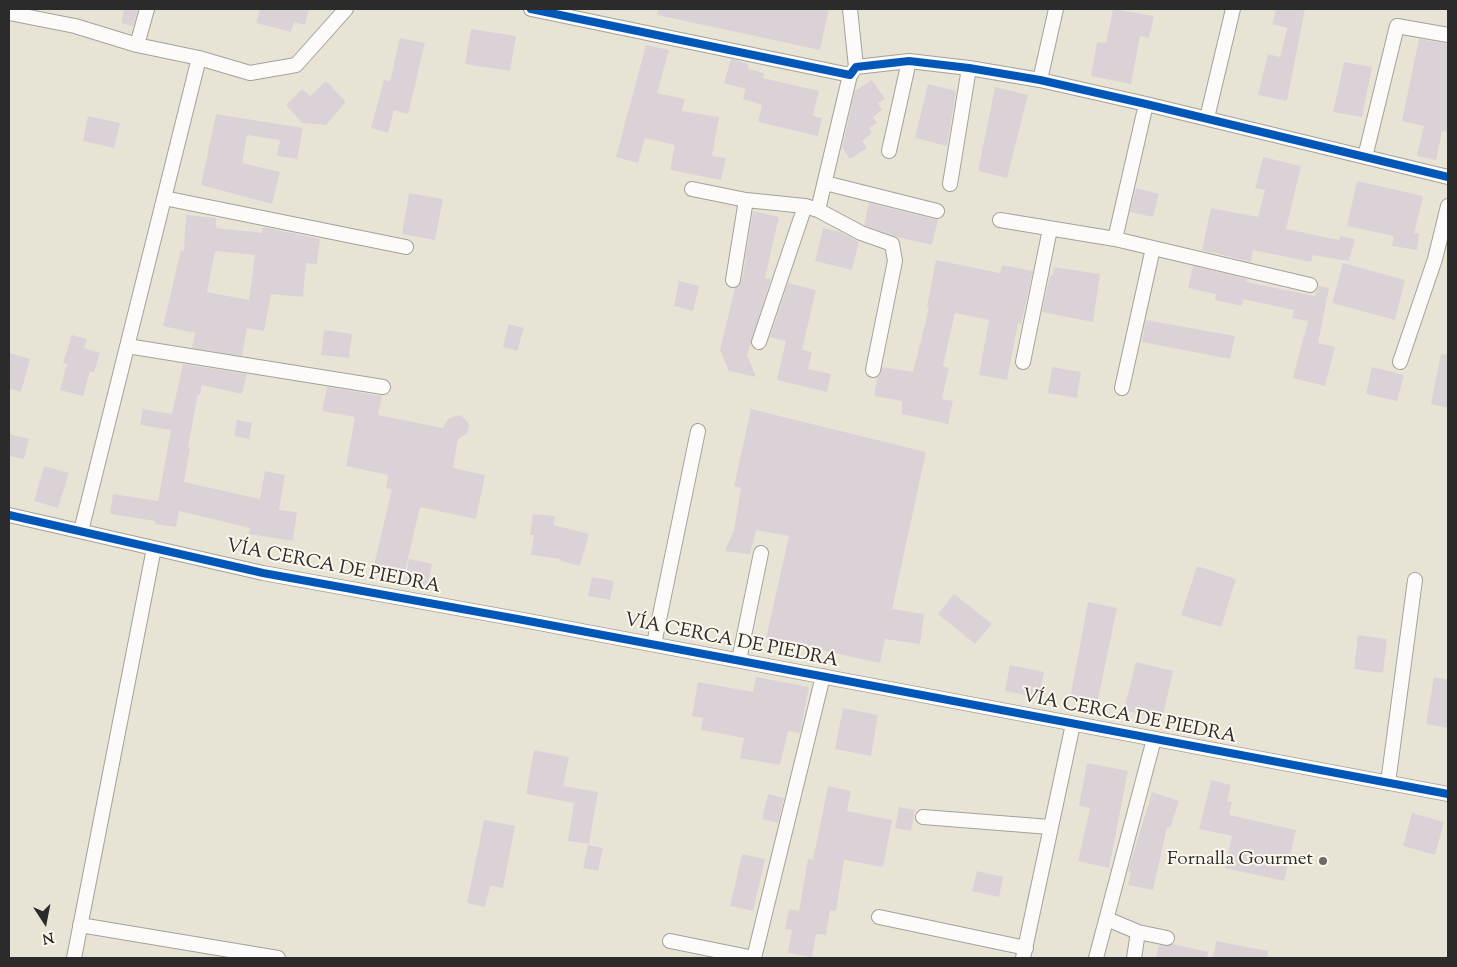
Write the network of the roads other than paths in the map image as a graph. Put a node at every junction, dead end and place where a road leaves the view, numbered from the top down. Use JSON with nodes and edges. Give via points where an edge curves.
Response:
{"nodes":[{"id":1,"x":146,"y":9,"type":"edge"},
{"id":2,"x":346,"y":9,"type":"edge"},
{"id":3,"x":531,"y":9,"type":"edge"},
{"id":4,"x":850,"y":9,"type":"edge"},
{"id":5,"x":1056,"y":9,"type":"edge"},
{"id":6,"x":1233,"y":9,"type":"edge"},
{"id":7,"x":9,"y":13,"type":"edge"},
{"id":8,"x":1448,"y":34,"type":"edge"},
{"id":9,"x":137,"y":45,"type":"junction"},
{"id":10,"x":199,"y":58,"type":"junction"},
{"id":11,"x":909,"y":61,"type":"junction"},
{"id":12,"x":969,"y":68,"type":"junction"},
{"id":13,"x":853,"y":71,"type":"junction"},
{"id":14,"x":1040,"y":80,"type":"junction"},
{"id":15,"x":1146,"y":104,"type":"junction"},
{"id":16,"x":1207,"y":118,"type":"junction"},
{"id":17,"x":889,"y":151,"type":"dead end"},
{"id":18,"x":1364,"y":156,"type":"junction"},
{"id":19,"x":1448,"y":177,"type":"edge"},
{"id":20,"x":825,"y":184,"type":"junction"},
{"id":21,"x":950,"y":184,"type":"dead end"},
{"id":22,"x":692,"y":189,"type":"dead end"},
{"id":23,"x":164,"y":198,"type":"junction"},
{"id":24,"x":746,"y":200,"type":"junction"},
{"id":25,"x":1448,"y":206,"type":"edge"},
{"id":26,"x":812,"y":208,"type":"junction"},
{"id":27,"x":937,"y":211,"type":"dead end"},
{"id":28,"x":1000,"y":220,"type":"dead end"},
{"id":29,"x":1050,"y":229,"type":"junction"},
{"id":30,"x":1115,"y":239,"type":"junction"},
{"id":31,"x":406,"y":246,"type":"dead end"},
{"id":32,"x":1153,"y":248,"type":"junction"},
{"id":33,"x":733,"y":280,"type":"dead end"},
{"id":34,"x":1310,"y":285,"type":"dead end"},
{"id":35,"x":759,"y":342,"type":"dead end"},
{"id":36,"x":128,"y":346,"type":"junction"},
{"id":37,"x":1023,"y":362,"type":"dead end"},
{"id":38,"x":1400,"y":362,"type":"dead end"},
{"id":39,"x":873,"y":370,"type":"dead end"},
{"id":40,"x":383,"y":387,"type":"dead end"},
{"id":41,"x":1122,"y":388,"type":"dead end"},
{"id":42,"x":698,"y":431,"type":"dead end"},
{"id":43,"x":9,"y":515,"type":"edge"},
{"id":44,"x":81,"y":532,"type":"junction"},
{"id":45,"x":154,"y":548,"type":"junction"},
{"id":46,"x":761,"y":553,"type":"dead end"},
{"id":47,"x":1415,"y":580,"type":"dead end"},
{"id":48,"x":654,"y":644,"type":"junction"},
{"id":49,"x":739,"y":660,"type":"junction"},
{"id":50,"x":823,"y":676,"type":"junction"},
{"id":51,"x":1073,"y":724,"type":"junction"},
{"id":52,"x":1154,"y":739,"type":"junction"},
{"id":53,"x":1388,"y":783,"type":"junction"},
{"id":54,"x":1448,"y":794,"type":"edge"},
{"id":55,"x":923,"y":817,"type":"dead end"},
{"id":56,"x":1050,"y":827,"type":"junction"},
{"id":57,"x":879,"y":917,"type":"dead end"},
{"id":58,"x":1107,"y":920,"type":"junction"},
{"id":59,"x":80,"y":925,"type":"junction"},
{"id":60,"x":1138,"y":932,"type":"junction"},
{"id":61,"x":1167,"y":938,"type":"dead end"},
{"id":62,"x":670,"y":941,"type":"dead end"},
{"id":63,"x":1024,"y":953,"type":"edge"},
{"id":64,"x":74,"y":958,"type":"edge"},
{"id":65,"x":278,"y":958,"type":"edge"},
{"id":66,"x":754,"y":958,"type":"edge"},
{"id":67,"x":1096,"y":958,"type":"edge"},
{"id":68,"x":1134,"y":958,"type":"edge"}],
"edges":[{"from":1,"to":9,"type":"street"},
{"from":2,"to":10,"type":"street","via":[[296,65],[250,73]]},
{"from":3,"to":13,"type":"street"},
{"from":4,"to":13,"type":"street"},
{"from":5,"to":14,"type":"street"},
{"from":6,"to":16,"type":"street"},
{"from":7,"to":9,"type":"street","via":[[75,26]]},
{"from":8,"to":18,"type":"street","via":[[1398,26]]},
{"from":9,"to":10,"type":"street"},
{"from":10,"to":23,"type":"street"},
{"from":11,"to":12,"type":"street"},
{"from":11,"to":13,"type":"street"},
{"from":11,"to":17,"type":"street"},
{"from":12,"to":14,"type":"street"},
{"from":12,"to":21,"type":"street"},
{"from":13,"to":20,"type":"street"},
{"from":14,"to":15,"type":"street"},
{"from":15,"to":16,"type":"street"},
{"from":15,"to":30,"type":"street"},
{"from":16,"to":18,"type":"street"},
{"from":18,"to":19,"type":"street"},
{"from":20,"to":26,"type":"street"},
{"from":20,"to":27,"type":"street"},
{"from":22,"to":24,"type":"street"},
{"from":23,"to":31,"type":"street"},
{"from":23,"to":36,"type":"street"},
{"from":24,"to":26,"type":"street"},
{"from":24,"to":33,"type":"street"},
{"from":25,"to":38,"type":"street","via":[[1435,259]]},
{"from":26,"to":35,"type":"street"},
{"from":26,"to":39,"type":"street","via":[[860,233],[892,244],[895,261]]},
{"from":28,"to":29,"type":"street"},
{"from":29,"to":30,"type":"street"},
{"from":29,"to":37,"type":"street"},
{"from":30,"to":32,"type":"street"},
{"from":32,"to":34,"type":"street"},
{"from":32,"to":41,"type":"street"},
{"from":36,"to":40,"type":"street"},
{"from":36,"to":44,"type":"street"},
{"from":42,"to":48,"type":"street"},
{"from":43,"to":44,"type":"street","name":"VÍA CERCA DE PIEDRA"},
{"from":44,"to":45,"type":"street","name":"VÍA CERCA DE PIEDRA"},
{"from":45,"to":48,"type":"street","name":"VÍA CERCA DE PIEDRA","via":[[263,573]]},
{"from":45,"to":59,"type":"street"},
{"from":46,"to":49,"type":"street"},
{"from":47,"to":53,"type":"street"},
{"from":48,"to":49,"type":"street","name":"VÍA CERCA DE PIEDRA"},
{"from":49,"to":50,"type":"street","name":"VÍA CERCA DE PIEDRA"},
{"from":50,"to":51,"type":"street","name":"VÍA CERCA DE PIEDRA"},
{"from":50,"to":66,"type":"street"},
{"from":51,"to":52,"type":"street","name":"VÍA CERCA DE PIEDRA"},
{"from":51,"to":56,"type":"street"},
{"from":52,"to":53,"type":"street","name":"VÍA CERCA DE PIEDRA"},
{"from":52,"to":58,"type":"street"},
{"from":53,"to":54,"type":"street","name":"VÍA CERCA DE PIEDRA"},
{"from":55,"to":56,"type":"street"},
{"from":56,"to":63,"type":"street"},
{"from":57,"to":63,"type":"street"},
{"from":58,"to":60,"type":"street"},
{"from":58,"to":67,"type":"street"},
{"from":59,"to":64,"type":"street"},
{"from":59,"to":65,"type":"street"},
{"from":60,"to":61,"type":"street"},
{"from":60,"to":68,"type":"street"},
{"from":62,"to":66,"type":"street"}]}
